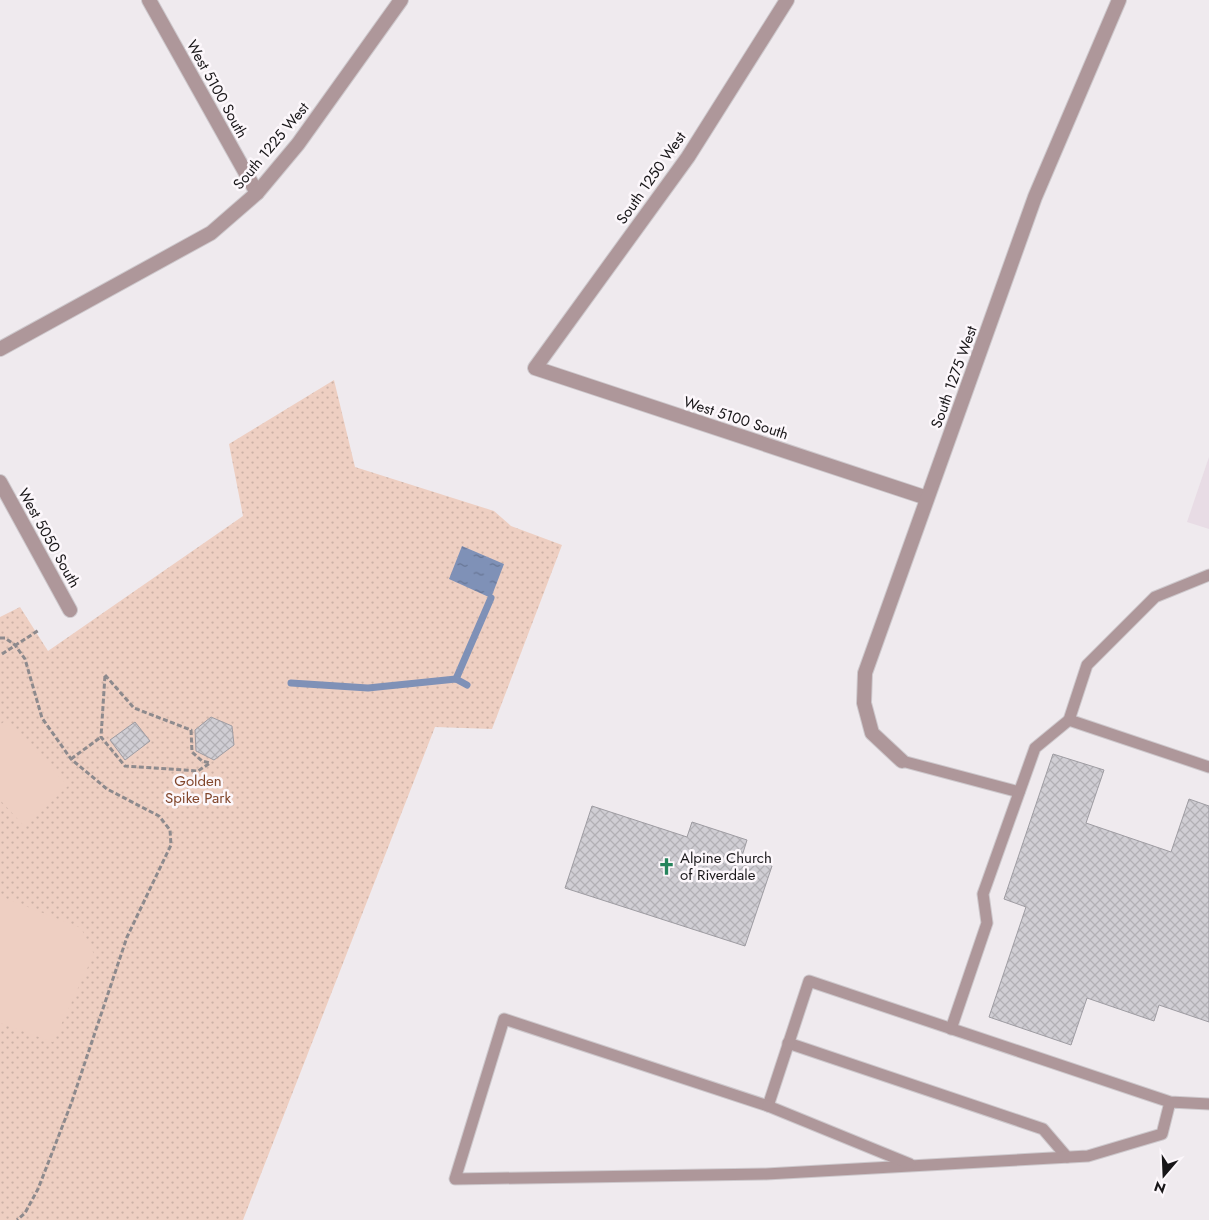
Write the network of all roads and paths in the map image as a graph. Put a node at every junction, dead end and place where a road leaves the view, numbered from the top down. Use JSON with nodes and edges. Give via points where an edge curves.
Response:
{"nodes":[{"id":1,"x":149,"y":0,"type":"edge"},
{"id":2,"x":401,"y":0,"type":"edge"},
{"id":3,"x":787,"y":0,"type":"edge"},
{"id":4,"x":1118,"y":0,"type":"edge"},
{"id":5,"x":257,"y":193,"type":"junction"},
{"id":6,"x":0,"y":349,"type":"edge"},
{"id":7,"x":535,"y":368,"type":"joint"},
{"id":8,"x":0,"y":482,"type":"edge"},
{"id":9,"x":927,"y":498,"type":"junction"},
{"id":10,"x":1209,"y":575,"type":"edge"},
{"id":11,"x":70,"y":610,"type":"dead end"},
{"id":12,"x":39,"y":630,"type":"dead end"},
{"id":13,"x":0,"y":638,"type":"edge"},
{"id":14,"x":15,"y":645,"type":"junction"},
{"id":15,"x":2,"y":654,"type":"dead end"},
{"id":16,"x":1069,"y":720,"type":"junction"},
{"id":17,"x":102,"y":736,"type":"junction"},
{"id":18,"x":71,"y":760,"type":"junction"},
{"id":19,"x":902,"y":761,"type":"joint"},
{"id":20,"x":1209,"y":767,"type":"edge"},
{"id":21,"x":1019,"y":792,"type":"junction"},
{"id":22,"x":951,"y":1029,"type":"junction"},
{"id":23,"x":788,"y":1043,"type":"junction"},
{"id":24,"x":1170,"y":1102,"type":"junction"},
{"id":25,"x":1209,"y":1104,"type":"edge"},
{"id":26,"x":768,"y":1106,"type":"junction"},
{"id":27,"x":1067,"y":1157,"type":"junction"},
{"id":28,"x":914,"y":1166,"type":"junction"},
{"id":29,"x":17,"y":1220,"type":"edge"}],
"edges":[{"from":1,"to":5,"type":"street","name":"West 5100 South"},
{"from":2,"to":5,"type":"street","name":"South 1225 West","via":[[298,144]]},
{"from":3,"to":7,"type":"street","name":"South 1250 West","via":[[688,156]]},
{"from":4,"to":9,"type":"street","name":"South 1275 West","via":[[1035,197]]},
{"from":5,"to":6,"type":"street","name":"South 1225 West","via":[[210,233]]},
{"from":7,"to":9,"type":"street","name":"West 5100 South"},
{"from":8,"to":11,"type":"street","name":"West 5050 South"},
{"from":9,"to":19,"type":"street","name":"South 1275 West","via":[[865,673],[864,703],[872,733]]},
{"from":10,"to":16,"type":"lane","via":[[1155,597],[1088,665]]},
{"from":12,"to":14,"type":"path"},
{"from":13,"to":14,"type":"path"},
{"from":14,"to":15,"type":"path"},
{"from":14,"to":18,"type":"path","via":[[25,659],[42,718]]},
{"from":16,"to":20,"type":"lane"},
{"from":16,"to":21,"type":"lane","via":[[1035,748]]},
{"from":17,"to":17,"type":"path","via":[[125,766],[198,771],[210,763],[192,752],[191,730],[134,708],[105,675]]},
{"from":17,"to":18,"type":"path"},
{"from":18,"to":29,"type":"path","via":[[107,789],[159,816],[170,830],[171,845],[127,937],[71,1104],[38,1189],[25,1213]]},
{"from":19,"to":21,"type":"lane"},
{"from":21,"to":22,"type":"lane","via":[[983,894],[988,923]]},
{"from":22,"to":23,"type":"lane","via":[[809,981]]},
{"from":22,"to":24,"type":"lane"},
{"from":23,"to":26,"type":"lane"},
{"from":23,"to":27,"type":"lane","via":[[1043,1129]]},
{"from":24,"to":25,"type":"lane"},
{"from":24,"to":27,"type":"lane","via":[[1162,1134],[1088,1156]]},
{"from":26,"to":28,"type":"lane"},
{"from":26,"to":28,"type":"lane","via":[[504,1018],[455,1178],[766,1174]]},
{"from":27,"to":28,"type":"lane"}]}
